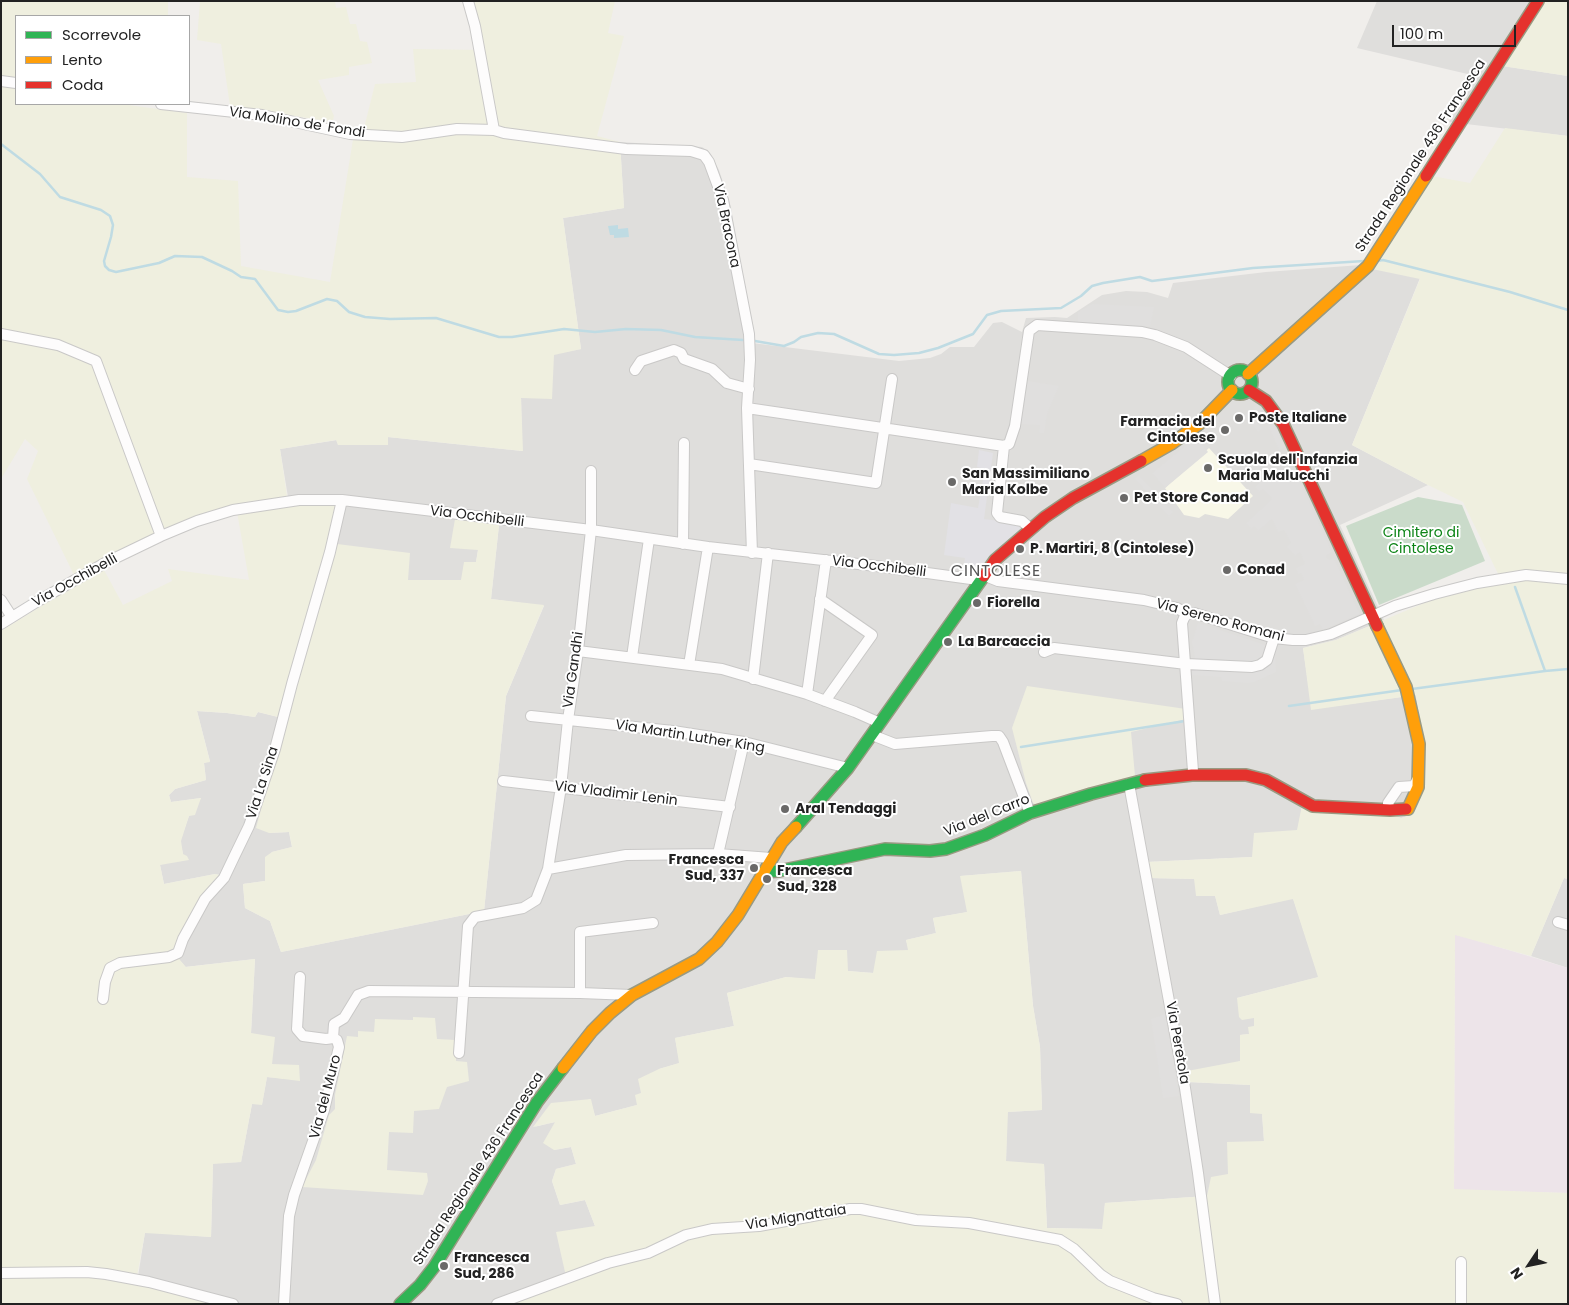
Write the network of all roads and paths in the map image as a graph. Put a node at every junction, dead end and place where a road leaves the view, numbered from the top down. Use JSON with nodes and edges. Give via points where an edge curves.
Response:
{"nodes":[{"id":1,"x":468,"y":1,"type":"edge"},
{"id":2,"x":1538,"y":1,"type":"edge"},
{"id":3,"x":1,"y":81,"type":"edge"},
{"id":4,"x":15,"y":83,"type":"edge"},
{"id":5,"x":170,"y":105,"type":"edge"},
{"id":6,"x":494,"y":130,"type":"junction"},
{"id":7,"x":1,"y":334,"type":"edge"},
{"id":8,"x":636,"y":370,"type":"dead end"},
{"id":9,"x":1248,"y":374,"type":"junction"},
{"id":10,"x":1231,"y":376,"type":"junction"},
{"id":11,"x":892,"y":380,"type":"dead end"},
{"id":12,"x":749,"y":389,"type":"junction"},
{"id":13,"x":1232,"y":390,"type":"junction"},
{"id":14,"x":1249,"y":390,"type":"junction"},
{"id":15,"x":747,"y":408,"type":"junction"},
{"id":16,"x":885,"y":428,"type":"junction"},
{"id":17,"x":684,"y":443,"type":"dead end"},
{"id":18,"x":1004,"y":446,"type":"junction"},
{"id":19,"x":749,"y":464,"type":"junction"},
{"id":20,"x":591,"y":471,"type":"dead end"},
{"id":21,"x":342,"y":500,"type":"junction"},
{"id":22,"x":1031,"y":529,"type":"junction"},
{"id":23,"x":590,"y":530,"type":"junction"},
{"id":24,"x":162,"y":536,"type":"junction"},
{"id":25,"x":649,"y":539,"type":"junction"},
{"id":26,"x":683,"y":544,"type":"junction"},
{"id":27,"x":708,"y":547,"type":"junction"},
{"id":28,"x":752,"y":552,"type":"junction"},
{"id":29,"x":768,"y":553,"type":"junction"},
{"id":30,"x":826,"y":560,"type":"junction"},
{"id":31,"x":981,"y":578,"type":"junction"},
{"id":32,"x":1568,"y":580,"type":"edge"},
{"id":33,"x":820,"y":599,"type":"junction"},
{"id":34,"x":1,"y":600,"type":"edge"},
{"id":35,"x":1187,"y":614,"type":"junction"},
{"id":36,"x":12,"y":617,"type":"junction"},
{"id":37,"x":1372,"y":617,"type":"junction"},
{"id":38,"x":1,"y":624,"type":"edge"},
{"id":39,"x":1274,"y":638,"type":"junction"},
{"id":40,"x":578,"y":650,"type":"junction"},
{"id":41,"x":1044,"y":652,"type":"dead end"},
{"id":42,"x":632,"y":657,"type":"junction"},
{"id":43,"x":1186,"y":664,"type":"junction"},
{"id":44,"x":689,"y":665,"type":"junction"},
{"id":45,"x":753,"y":679,"type":"junction"},
{"id":46,"x":807,"y":694,"type":"junction"},
{"id":47,"x":825,"y":701,"type":"junction"},
{"id":48,"x":531,"y":716,"type":"dead end"},
{"id":49,"x":568,"y":720,"type":"junction"},
{"id":50,"x":880,"y":724,"type":"junction"},
{"id":51,"x":872,"y":735,"type":"junction"},
{"id":52,"x":744,"y":742,"type":"junction"},
{"id":53,"x":848,"y":768,"type":"junction"},
{"id":54,"x":1192,"y":775,"type":"junction"},
{"id":55,"x":1418,"y":777,"type":"junction"},
{"id":56,"x":503,"y":782,"type":"dead end"},
{"id":57,"x":1129,"y":784,"type":"junction"},
{"id":58,"x":561,"y":787,"type":"junction"},
{"id":59,"x":730,"y":807,"type":"junction"},
{"id":60,"x":1390,"y":810,"type":"junction"},
{"id":61,"x":1030,"y":813,"type":"junction"},
{"id":62,"x":718,"y":854,"type":"junction"},
{"id":63,"x":771,"y":858,"type":"junction"},
{"id":64,"x":548,"y":869,"type":"junction"},
{"id":65,"x":762,"y":872,"type":"junction"},
{"id":66,"x":653,"y":923,"type":"dead end"},
{"id":67,"x":300,"y":977,"type":"dead end"},
{"id":68,"x":464,"y":991,"type":"junction"},
{"id":69,"x":580,"y":993,"type":"junction"},
{"id":70,"x":632,"y":995,"type":"junction"},
{"id":71,"x":103,"y":999,"type":"dead end"},
{"id":72,"x":333,"y":1038,"type":"junction"},
{"id":73,"x":459,"y":1053,"type":"dead end"},
{"id":74,"x":1461,"y":1262,"type":"dead end"},
{"id":75,"x":1,"y":1273,"type":"edge"},
{"id":76,"x":232,"y":1304,"type":"edge"},
{"id":77,"x":284,"y":1304,"type":"edge"},
{"id":78,"x":400,"y":1304,"type":"edge"},
{"id":79,"x":497,"y":1304,"type":"edge"},
{"id":80,"x":1177,"y":1304,"type":"edge"},
{"id":81,"x":1215,"y":1304,"type":"edge"},
{"id":82,"x":1461,"y":1304,"type":"edge"}],
"edges":[{"from":1,"to":6,"type":"street"},
{"from":2,"to":9,"type":"street","name":"Strada Regionale 436 Francesca","via":[[1368,266]]},
{"from":3,"to":4,"type":"street"},
{"from":5,"to":6,"type":"street","name":"Via Molino de' Fondi","via":[[262,115],[350,134],[402,137],[457,129]]},
{"from":6,"to":12,"type":"street","name":"Via Bracona","via":[[626,149],[691,151],[704,155],[716,176],[726,213],[749,334]]},
{"from":7,"to":24,"type":"street","via":[[58,345],[96,361]]},
{"from":8,"to":12,"type":"street","via":[[641,361],[674,350],[684,359],[712,368],[727,383]]},
{"from":9,"to":10,"type":"street","via":[[1239,371]]},
{"from":9,"to":14,"type":"street","via":[[1252,384]]},
{"from":10,"to":13,"type":"street"},
{"from":10,"to":18,"type":"street","via":[[1186,347],[1154,335],[1037,325],[1029,331],[1015,426],[1009,444]]},
{"from":11,"to":16,"type":"street"},
{"from":12,"to":15,"type":"street","name":"Via Bracona"},
{"from":13,"to":14,"type":"street","via":[[1238,394]]},
{"from":13,"to":22,"type":"street","name":"Strada Regionale 436 Francesca","via":[[1186,433],[1073,498]]},
{"from":14,"to":37,"type":"street","via":[[1266,401],[1283,424]]},
{"from":15,"to":16,"type":"street"},
{"from":15,"to":19,"type":"street","name":"Via Bracona"},
{"from":16,"to":18,"type":"street"},
{"from":16,"to":19,"type":"street","via":[[876,483]]},
{"from":17,"to":26,"type":"street"},
{"from":18,"to":22,"type":"street","via":[[997,513],[1000,517],[1022,521]]},
{"from":19,"to":28,"type":"street","name":"Via Bracona"},
{"from":20,"to":23,"type":"street","name":"Via Gandhi"},
{"from":21,"to":23,"type":"street","name":"Via Occhibelli"},
{"from":21,"to":24,"type":"street","name":"Via Occhibelli","via":[[299,500],[233,510]]},
{"from":21,"to":71,"type":"street","name":"Via La Sina","via":[[275,749],[249,826],[224,878],[205,899],[178,953],[120,963],[110,968]]},
{"from":22,"to":31,"type":"street","name":"Strada Regionale 436 Francesca","via":[[995,560]]},
{"from":23,"to":25,"type":"street","name":"Via Occhibelli"},
{"from":23,"to":40,"type":"street","name":"Via Gandhi"},
{"from":24,"to":36,"type":"street","name":"Via Occhibelli","via":[[105,563]]},
{"from":25,"to":26,"type":"street","name":"Via Occhibelli"},
{"from":25,"to":42,"type":"street"},
{"from":26,"to":27,"type":"street","name":"Via Occhibelli"},
{"from":27,"to":28,"type":"street","name":"Via Occhibelli"},
{"from":27,"to":44,"type":"street"},
{"from":28,"to":29,"type":"street","name":"Via Occhibelli"},
{"from":29,"to":30,"type":"street","name":"Via Occhibelli"},
{"from":29,"to":45,"type":"street"},
{"from":30,"to":31,"type":"street","name":"Via Occhibelli"},
{"from":30,"to":33,"type":"street"},
{"from":31,"to":35,"type":"street","name":"Via Sereno Romani","via":[[1144,600],[1177,608]]},
{"from":31,"to":50,"type":"street","name":"Strada Regionale 436 Francesca"},
{"from":32,"to":37,"type":"street","name":"Via Sereno Romani","via":[[1512,576],[1434,594]]},
{"from":33,"to":46,"type":"street"},
{"from":33,"to":47,"type":"street","via":[[872,635]]},
{"from":34,"to":36,"type":"street"},
{"from":35,"to":39,"type":"street","name":"Via Sereno Romani"},
{"from":35,"to":43,"type":"street","via":[[1182,623]]},
{"from":36,"to":38,"type":"street","name":"Via Occhibelli"},
{"from":37,"to":39,"type":"street","name":"Via Sereno Romani","via":[[1313,639]]},
{"from":37,"to":55,"type":"street","via":[[1407,692],[1419,744]]},
{"from":39,"to":43,"type":"street","via":[[1267,660],[1260,665]]},
{"from":40,"to":42,"type":"street"},
{"from":40,"to":49,"type":"street","name":"Via Gandhi"},
{"from":41,"to":43,"type":"street","via":[[1054,648]]},
{"from":42,"to":44,"type":"street"},
{"from":43,"to":54,"type":"street"},
{"from":44,"to":45,"type":"street","via":[[722,669]]},
{"from":45,"to":46,"type":"street"},
{"from":46,"to":47,"type":"street"},
{"from":47,"to":50,"type":"street"},
{"from":48,"to":49,"type":"street","name":"Via Martin Luther King"},
{"from":49,"to":52,"type":"street","name":"Via Martin Luther King"},
{"from":49,"to":58,"type":"street","name":"Via Gandhi"},
{"from":50,"to":51,"type":"street","name":"Strada Regionale 436 Francesca"},
{"from":51,"to":53,"type":"street","name":"Strada Regionale 436 Francesca"},
{"from":51,"to":61,"type":"street","via":[[895,744],[999,736]]},
{"from":52,"to":53,"type":"street","name":"Via Martin Luther King"},
{"from":52,"to":59,"type":"street"},
{"from":53,"to":63,"type":"street","name":"Strada Regionale 436 Francesca","via":[[794,827]]},
{"from":54,"to":57,"type":"street","name":"Via del Carro"},
{"from":54,"to":60,"type":"street","name":"Via del Carro","via":[[1246,775],[1266,780],[1313,806]]},
{"from":55,"to":60,"type":"street","via":[[1414,786],[1399,787],[1388,803]]},
{"from":55,"to":60,"type":"street","via":[[1418,787],[1408,809]]},
{"from":56,"to":58,"type":"street","name":"Via Vladimir Lenin"},
{"from":57,"to":61,"type":"street","name":"Via del Carro"},
{"from":57,"to":81,"type":"street","name":"Via Peretola","via":[[1185,1088]]},
{"from":58,"to":59,"type":"street","name":"Via Vladimir Lenin"},
{"from":58,"to":64,"type":"street","name":"Via Gandhi"},
{"from":59,"to":62,"type":"street"},
{"from":61,"to":65,"type":"street","name":"Via del Carro","via":[[946,850],[885,849]]},
{"from":62,"to":63,"type":"street"},
{"from":62,"to":64,"type":"street","via":[[626,855]]},
{"from":63,"to":65,"type":"street","name":"Strada Regionale 436 Francesca"},
{"from":64,"to":68,"type":"street","name":"Via Gandhi","via":[[536,900],[523,908],[475,917],[468,926]]},
{"from":65,"to":70,"type":"street","name":"Strada Regionale 436 Francesca","via":[[738,915],[717,942],[699,959]]},
{"from":66,"to":69,"type":"street","via":[[580,932]]},
{"from":67,"to":72,"type":"street","via":[[297,1029],[303,1036]]},
{"from":68,"to":69,"type":"street","name":"Via del Muro"},
{"from":68,"to":72,"type":"street","name":"Via del Muro","via":[[363,992],[344,1018],[334,1024]]},
{"from":68,"to":73,"type":"street","name":"Via Gandhi"},
{"from":69,"to":70,"type":"street","name":"Via del Muro"},
{"from":70,"to":78,"type":"street","name":"Strada Regionale 436 Francesca","via":[[592,1031],[537,1102],[440,1259]]},
{"from":72,"to":77,"type":"street","name":"Via del Muro","via":[[339,1047],[324,1110],[289,1216]]},
{"from":74,"to":82,"type":"street"},
{"from":75,"to":76,"type":"street","via":[[106,1274]]},
{"from":79,"to":80,"type":"street","name":"Via Mignattaia","via":[[608,1263],[648,1253],[686,1235],[861,1209],[916,1220],[969,1223],[1060,1240],[1110,1280]]}]}
